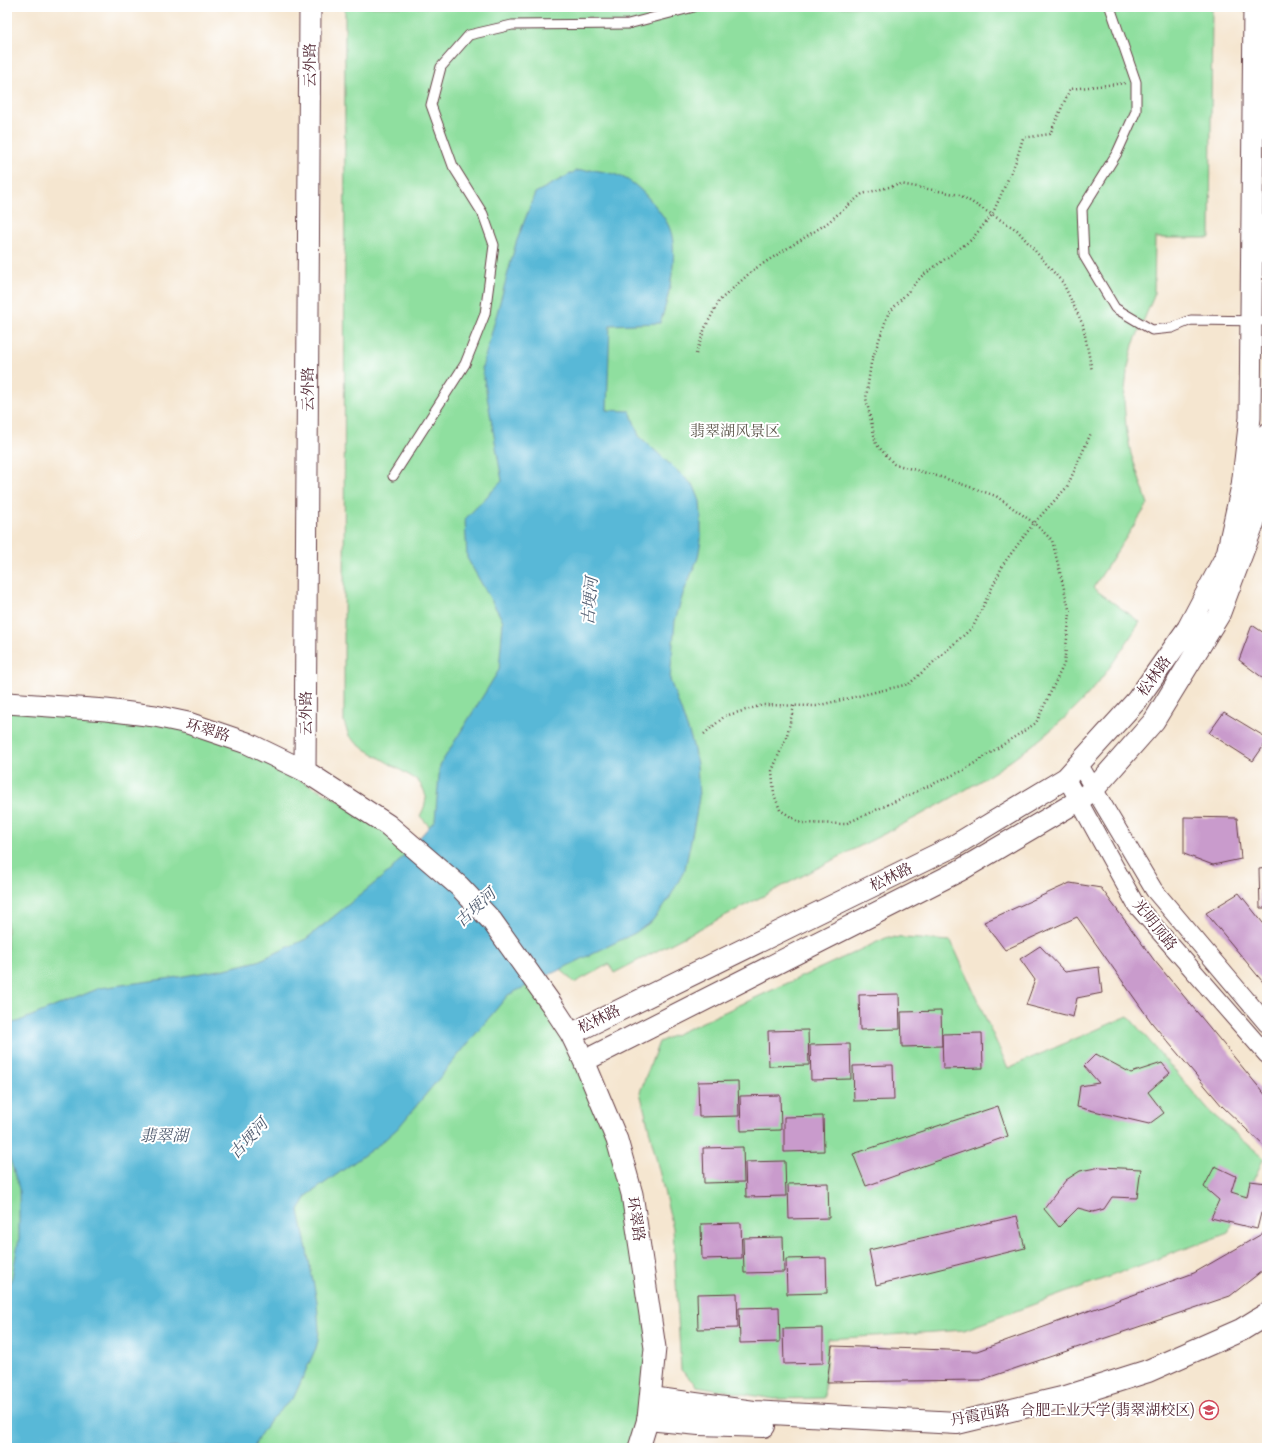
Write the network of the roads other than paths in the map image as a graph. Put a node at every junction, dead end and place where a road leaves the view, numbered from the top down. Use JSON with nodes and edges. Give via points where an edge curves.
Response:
{"nodes":[{"id":1,"x":310,"y":7,"type":"edge"},
{"id":2,"x":694,"y":7,"type":"edge"},
{"id":3,"x":1110,"y":7,"type":"edge"},
{"id":4,"x":1254,"y":7,"type":"edge"},
{"id":5,"x":1259,"y":272,"type":"edge"},
{"id":6,"x":1259,"y":321,"type":"edge"},
{"id":7,"x":1267,"y":434,"type":"edge"},
{"id":8,"x":394,"y":476,"type":"dead end"},
{"id":9,"x":1261,"y":522,"type":"edge"},
{"id":10,"x":7,"y":703,"type":"edge"},
{"id":11,"x":305,"y":771,"type":"junction"},
{"id":12,"x":1072,"y":771,"type":"junction"},
{"id":13,"x":1086,"y":795,"type":"junction"},
{"id":14,"x":1267,"y":1024,"type":"edge"},
{"id":15,"x":570,"y":1034,"type":"junction"},
{"id":16,"x":1267,"y":1056,"type":"edge"},
{"id":17,"x":584,"y":1061,"type":"junction"},
{"id":18,"x":1267,"y":1314,"type":"edge"},
{"id":19,"x":1267,"y":1331,"type":"edge"},
{"id":20,"x":649,"y":1409,"type":"junction"},
{"id":21,"x":639,"y":1448,"type":"edge"}],
"edges":[{"from":1,"to":11,"type":"street","name":"云外路"},
{"from":2,"to":8,"type":"lane","via":[[628,24],[512,25],[469,35],[441,68],[431,105],[452,166],[483,214],[494,245],[485,314],[465,364]]},
{"from":3,"to":6,"type":"lane","via":[[1136,82],[1136,111],[1117,153],[1082,209],[1084,256],[1115,308],[1152,330],[1172,328],[1191,320]]},
{"from":4,"to":5,"type":"street","name":"松林路"},
{"from":5,"to":6,"type":"street","name":"松林路"},
{"from":6,"to":12,"type":"street","name":"松林路","via":[[1242,486],[1227,554],[1183,635],[1137,700]]},
{"from":7,"to":9,"type":"street","name":"松林路"},
{"from":9,"to":13,"type":"street","name":"松林路","via":[[1219,615],[1154,721]]},
{"from":10,"to":11,"type":"street","name":"环翠路","via":[[106,710],[172,719],[247,743]]},
{"from":11,"to":15,"type":"street","name":"环翠路","via":[[388,825],[459,886],[492,921]]},
{"from":12,"to":13,"type":"street","name":"光明顶路"},
{"from":12,"to":15,"type":"street","name":"松林路","via":[[952,847]]},
{"from":13,"to":14,"type":"street","name":"光明顶路","via":[[1154,890]]},
{"from":13,"to":16,"type":"street","name":"光明顶路","via":[[1136,905]]},
{"from":13,"to":17,"type":"street","name":"松林路","via":[[959,871]]},
{"from":15,"to":17,"type":"street","name":"环翠路"},
{"from":17,"to":20,"type":"street","name":"环翠路","via":[[617,1140],[632,1194],[655,1348]]},
{"from":18,"to":20,"type":"main road","name":"丹霞西路","via":[[1241,1330],[1148,1371],[1066,1397],[957,1423]]},
{"from":19,"to":20,"type":"main road","name":"丹霞西路","via":[[1165,1377],[1077,1405],[968,1432],[699,1424]]},
{"from":20,"to":21,"type":"street","name":"环翠路"}]}
